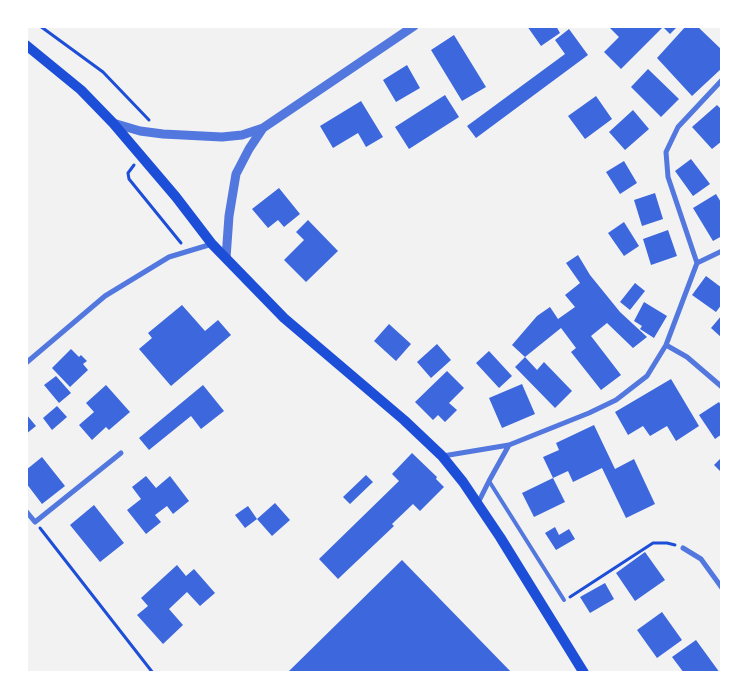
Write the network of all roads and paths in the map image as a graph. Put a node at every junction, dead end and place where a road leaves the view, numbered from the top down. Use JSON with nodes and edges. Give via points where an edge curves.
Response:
{"nodes":[{"id":1,"x":40,"y":26,"type":"edge"},
{"id":2,"x":414,"y":26,"type":"edge"},
{"id":3,"x":26,"y":45,"type":"edge"},
{"id":4,"x":722,"y":80,"type":"edge"},
{"id":5,"x":113,"y":123,"type":"junction"},
{"id":6,"x":263,"y":128,"type":"junction"},
{"id":7,"x":162,"y":134,"type":"junction"},
{"id":8,"x":141,"y":155,"type":"junction"},
{"id":9,"x":212,"y":244,"type":"junction"},
{"id":10,"x":722,"y":251,"type":"edge"},
{"id":11,"x":189,"y":252,"type":"junction"},
{"id":12,"x":226,"y":258,"type":"junction"},
{"id":13,"x":697,"y":263,"type":"junction"},
{"id":14,"x":666,"y":345,"type":"junction"},
{"id":15,"x":26,"y":363,"type":"edge"},
{"id":16,"x":722,"y":387,"type":"edge"},
{"id":17,"x":510,"y":445,"type":"junction"},
{"id":18,"x":121,"y":453,"type":"dead end"},
{"id":19,"x":442,"y":456,"type":"junction"},
{"id":20,"x":489,"y":481,"type":"junction"},
{"id":21,"x":478,"y":503,"type":"junction"},
{"id":22,"x":26,"y":511,"type":"edge"},
{"id":23,"x":34,"y":522,"type":"junction"},
{"id":24,"x":683,"y":548,"type":"joint"},
{"id":25,"x":722,"y":588,"type":"edge"},
{"id":26,"x":564,"y":600,"type":"joint"},
{"id":27,"x":153,"y":673,"type":"edge"},
{"id":28,"x":584,"y":673,"type":"edge"}],
"edges":[{"from":1,"to":7,"type":"path","via":[[103,72],[149,120],[160,124]]},
{"from":2,"to":6,"type":"street"},
{"from":3,"to":5,"type":"main road","via":[[82,90]]},
{"from":4,"to":13,"type":"street","via":[[678,127],[666,152],[668,177]]},
{"from":5,"to":7,"type":"street"},
{"from":5,"to":8,"type":"main road"},
{"from":6,"to":7,"type":"street","via":[[222,137]]},
{"from":6,"to":12,"type":"street","via":[[236,174]]},
{"from":8,"to":9,"type":"main road"},
{"from":8,"to":11,"type":"path","via":[[128,173],[129,179]]},
{"from":9,"to":11,"type":"street"},
{"from":9,"to":12,"type":"main road"},
{"from":10,"to":13,"type":"street"},
{"from":11,"to":15,"type":"street","via":[[169,257],[105,296]]},
{"from":12,"to":19,"type":"main road","via":[[284,318]]},
{"from":13,"to":14,"type":"street"},
{"from":14,"to":16,"type":"street","via":[[687,357]]},
{"from":14,"to":17,"type":"street","via":[[647,376],[616,400]]},
{"from":17,"to":19,"type":"street"},
{"from":17,"to":20,"type":"street"},
{"from":18,"to":23,"type":"street"},
{"from":19,"to":21,"type":"main road"},
{"from":20,"to":21,"type":"street"},
{"from":20,"to":26,"type":"lane"},
{"from":21,"to":28,"type":"main road"},
{"from":22,"to":23,"type":"street"},
{"from":23,"to":27,"type":"path"},
{"from":24,"to":25,"type":"street","via":[[701,559]]},
{"from":24,"to":26,"type":"path","via":[[667,542],[654,543]]}]}
